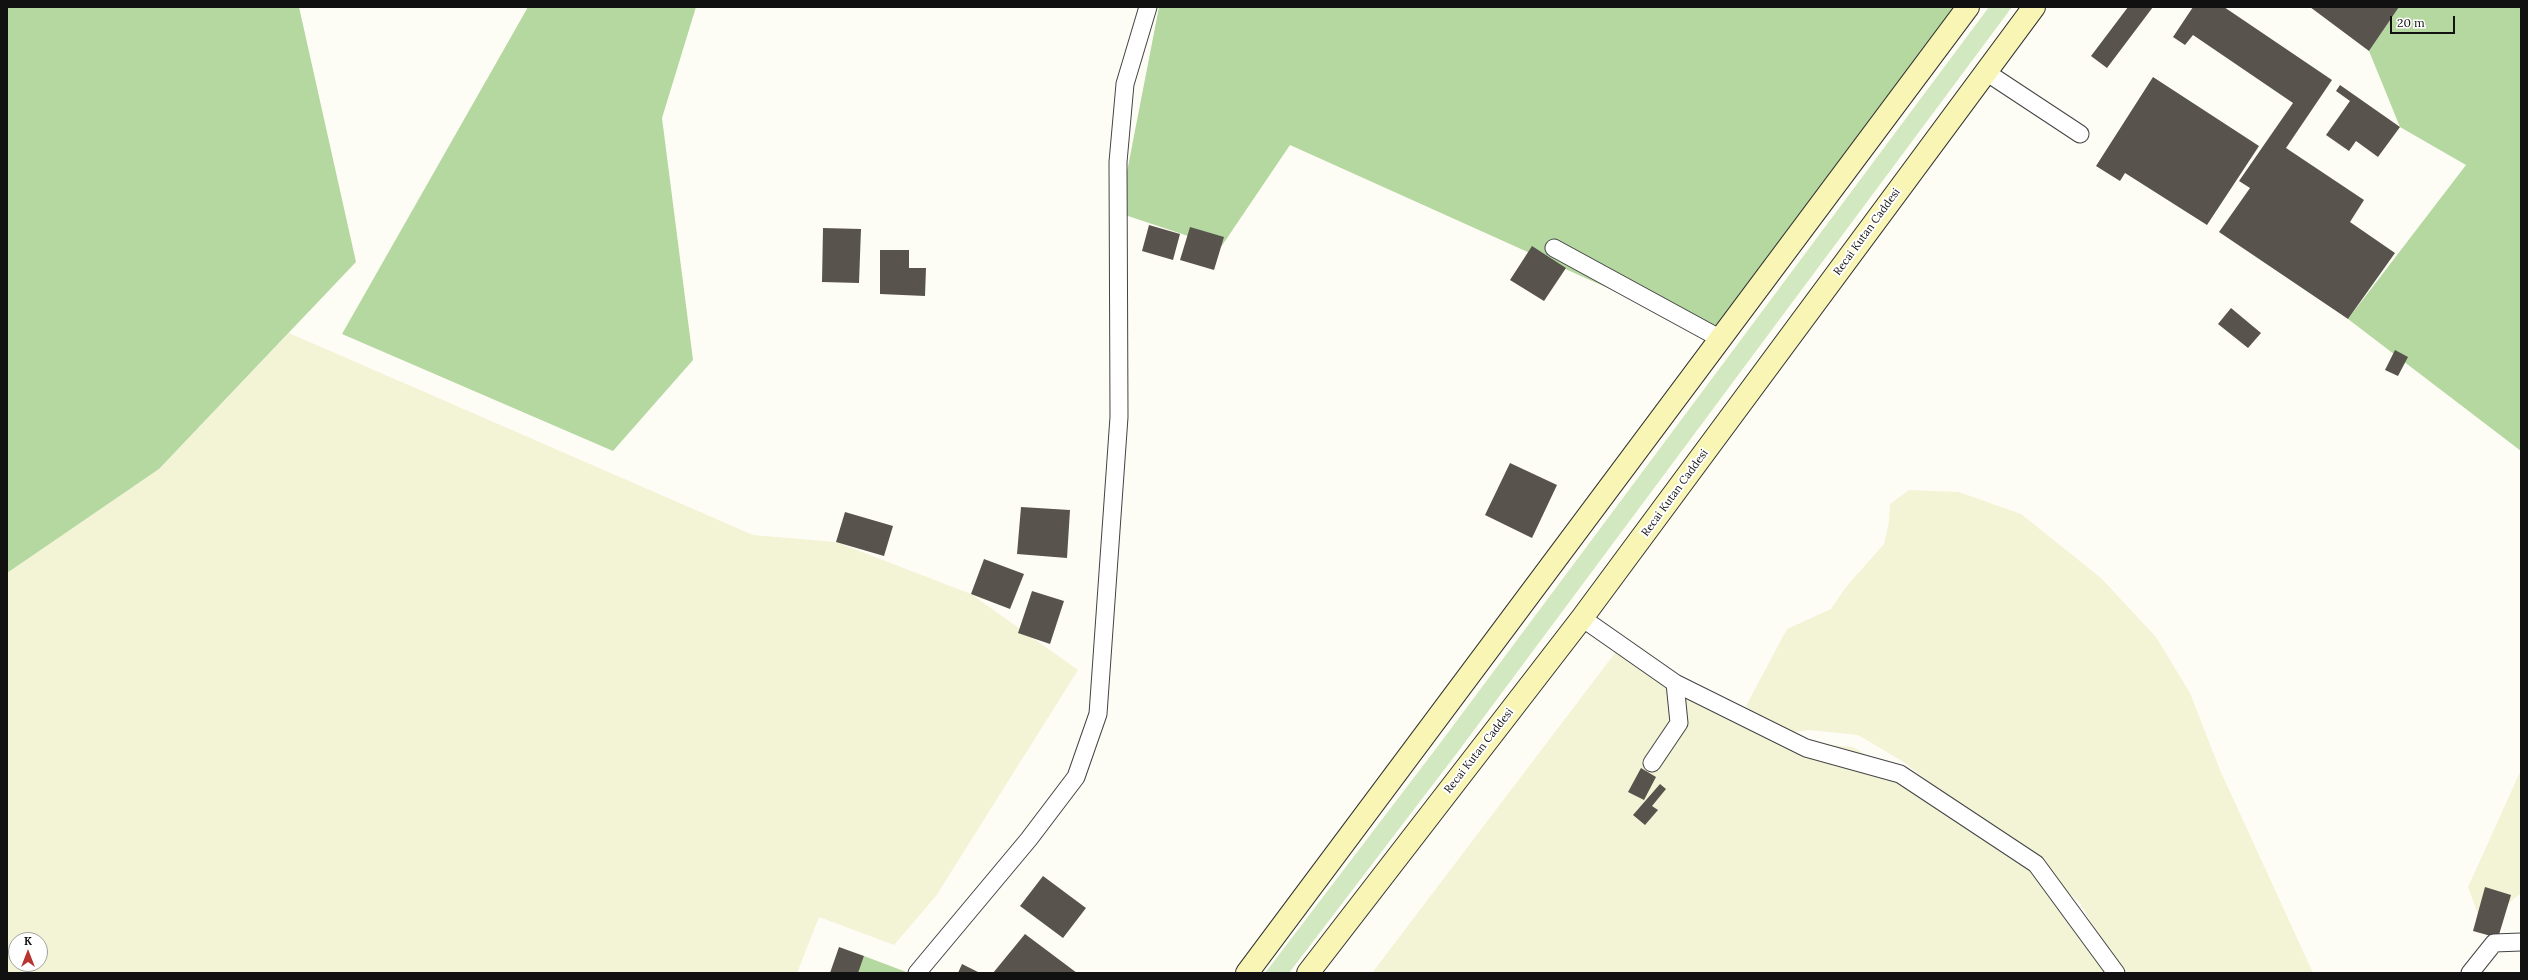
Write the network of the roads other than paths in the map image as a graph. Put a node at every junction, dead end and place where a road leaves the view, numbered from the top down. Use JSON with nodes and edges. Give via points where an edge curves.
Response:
{"nodes":[{"id":1,"x":1148,"y":7,"type":"edge"},
{"id":2,"x":1968,"y":7,"type":"edge"},
{"id":3,"x":2034,"y":7,"type":"edge"},
{"id":4,"x":1986,"y":72,"type":"junction"},
{"id":5,"x":2080,"y":134,"type":"dead end"},
{"id":6,"x":1554,"y":248,"type":"dead end"},
{"id":7,"x":1720,"y":339,"type":"junction"},
{"id":8,"x":1582,"y":618,"type":"junction"},
{"id":9,"x":1675,"y":683,"type":"junction"},
{"id":10,"x":1652,"y":763,"type":"dead end"},
{"id":11,"x":2521,"y":942,"type":"edge"},
{"id":12,"x":917,"y":973,"type":"edge"},
{"id":13,"x":1247,"y":973,"type":"edge"},
{"id":14,"x":1308,"y":973,"type":"edge"},
{"id":15,"x":2116,"y":973,"type":"edge"},
{"id":16,"x":2470,"y":973,"type":"edge"}],
"edges":[{"from":1,"to":12,"type":"street","via":[[1125,84],[1118,162],[1119,417],[1098,714],[1076,777],[1029,839]]},
{"from":2,"to":7,"type":"main road"},
{"from":3,"to":4,"type":"main road","name":"Recai Kutan Caddesi"},
{"from":4,"to":5,"type":"street"},
{"from":4,"to":8,"type":"main road","name":"Recai Kutan Caddesi"},
{"from":6,"to":7,"type":"street"},
{"from":7,"to":13,"type":"main road"},
{"from":8,"to":9,"type":"street"},
{"from":8,"to":14,"type":"main road","name":"Recai Kutan Caddesi"},
{"from":9,"to":10,"type":"street","via":[[1679,723]]},
{"from":9,"to":15,"type":"street","via":[[1806,748],[1900,774],[2036,864]]},
{"from":11,"to":16,"type":"street","via":[[2494,943]]}]}
